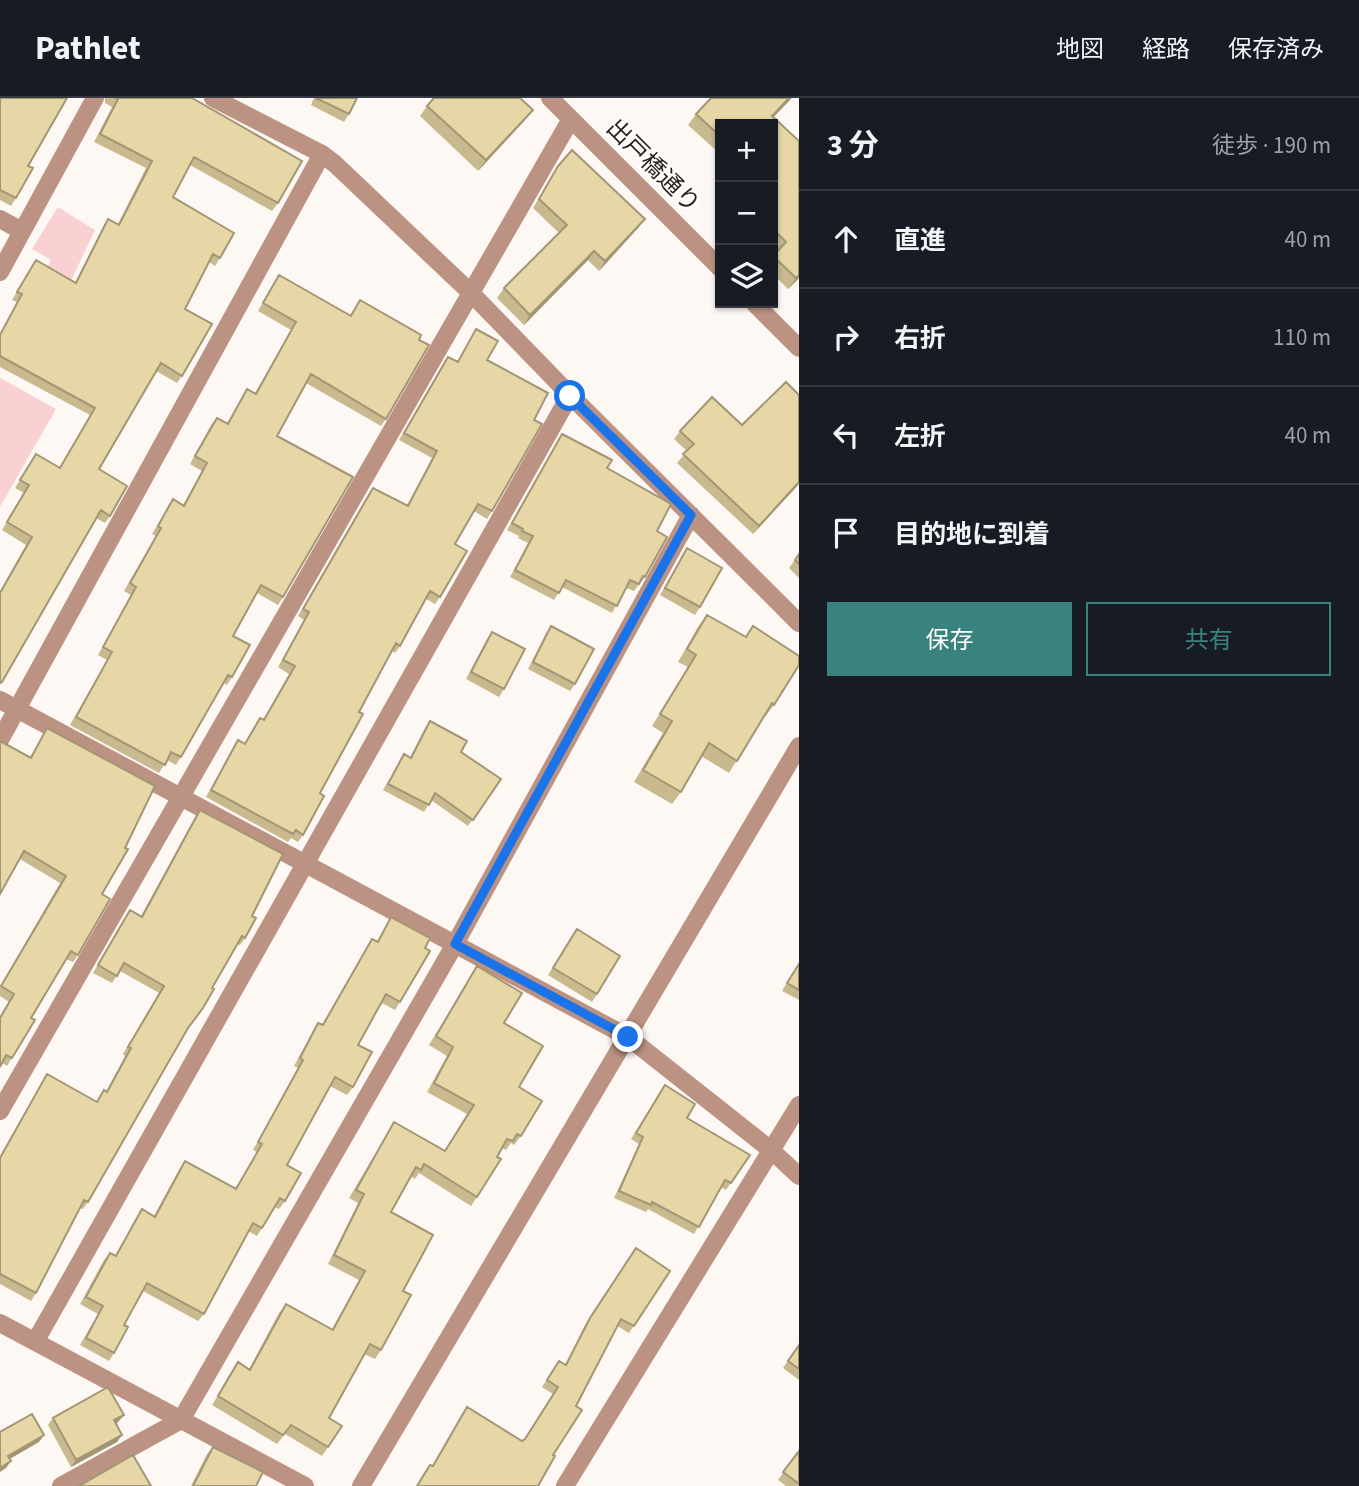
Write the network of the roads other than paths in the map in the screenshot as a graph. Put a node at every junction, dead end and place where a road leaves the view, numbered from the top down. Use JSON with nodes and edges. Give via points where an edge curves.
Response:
{"nodes":[{"id":1,"x":95,"y":98,"type":"edge"},
{"id":2,"x":213,"y":98,"type":"edge"},
{"id":3,"x":550,"y":98,"type":"edge"},
{"id":4,"x":571,"y":119,"type":"junction"},
{"id":5,"x":322,"y":154,"type":"junction"},
{"id":6,"x":0,"y":219,"type":"edge"},
{"id":7,"x":22,"y":231,"type":"junction"},
{"id":8,"x":715,"y":263,"type":"edge"},
{"id":9,"x":0,"y":272,"type":"edge"},
{"id":10,"x":471,"y":293,"type":"junction"},
{"id":11,"x":759,"y":308,"type":"edge"},
{"id":12,"x":799,"y":348,"type":"edge"},
{"id":13,"x":570,"y":396,"type":"junction"},
{"id":14,"x":691,"y":515,"type":"junction"},
{"id":15,"x":799,"y":623,"type":"edge"},
{"id":16,"x":0,"y":699,"type":"edge"},
{"id":17,"x":18,"y":709,"type":"junction"},
{"id":18,"x":0,"y":740,"type":"edge"},
{"id":19,"x":799,"y":746,"type":"edge"},
{"id":20,"x":181,"y":797,"type":"junction"},
{"id":21,"x":306,"y":864,"type":"junction"},
{"id":22,"x":455,"y":944,"type":"junction"},
{"id":23,"x":628,"y":1037,"type":"junction"},
{"id":24,"x":799,"y":1105,"type":"edge"},
{"id":25,"x":0,"y":1111,"type":"edge"},
{"id":26,"x":771,"y":1150,"type":"junction"},
{"id":27,"x":799,"y":1176,"type":"edge"},
{"id":28,"x":0,"y":1323,"type":"edge"},
{"id":29,"x":36,"y":1342,"type":"junction"},
{"id":30,"x":181,"y":1420,"type":"junction"},
{"id":31,"x":362,"y":1485,"type":"edge"},
{"id":32,"x":61,"y":1486,"type":"edge"},
{"id":33,"x":305,"y":1486,"type":"edge"},
{"id":34,"x":565,"y":1486,"type":"edge"}],
"edges":[{"from":1,"to":7,"type":"street"},
{"from":2,"to":5,"type":"street"},
{"from":3,"to":4,"type":"street","name":"出戸橋通り"},
{"from":4,"to":8,"type":"street","name":"出戸橋通り"},
{"from":4,"to":10,"type":"street"},
{"from":5,"to":10,"type":"street"},
{"from":5,"to":17,"type":"street"},
{"from":6,"to":7,"type":"street"},
{"from":7,"to":9,"type":"street"},
{"from":10,"to":13,"type":"street"},
{"from":10,"to":20,"type":"street"},
{"from":11,"to":12,"type":"street"},
{"from":13,"to":14,"type":"street"},
{"from":13,"to":21,"type":"street"},
{"from":14,"to":15,"type":"street"},
{"from":14,"to":22,"type":"street"},
{"from":16,"to":17,"type":"street"},
{"from":17,"to":18,"type":"street"},
{"from":17,"to":20,"type":"street"},
{"from":19,"to":23,"type":"street"},
{"from":20,"to":21,"type":"street"},
{"from":20,"to":25,"type":"street"},
{"from":21,"to":22,"type":"street"},
{"from":21,"to":29,"type":"street"},
{"from":22,"to":23,"type":"street"},
{"from":22,"to":30,"type":"street"},
{"from":23,"to":26,"type":"street"},
{"from":23,"to":31,"type":"street"},
{"from":24,"to":26,"type":"street"},
{"from":26,"to":27,"type":"street"},
{"from":26,"to":34,"type":"street"},
{"from":28,"to":29,"type":"street"},
{"from":29,"to":30,"type":"street"},
{"from":30,"to":32,"type":"street"},
{"from":30,"to":33,"type":"street"}]}
